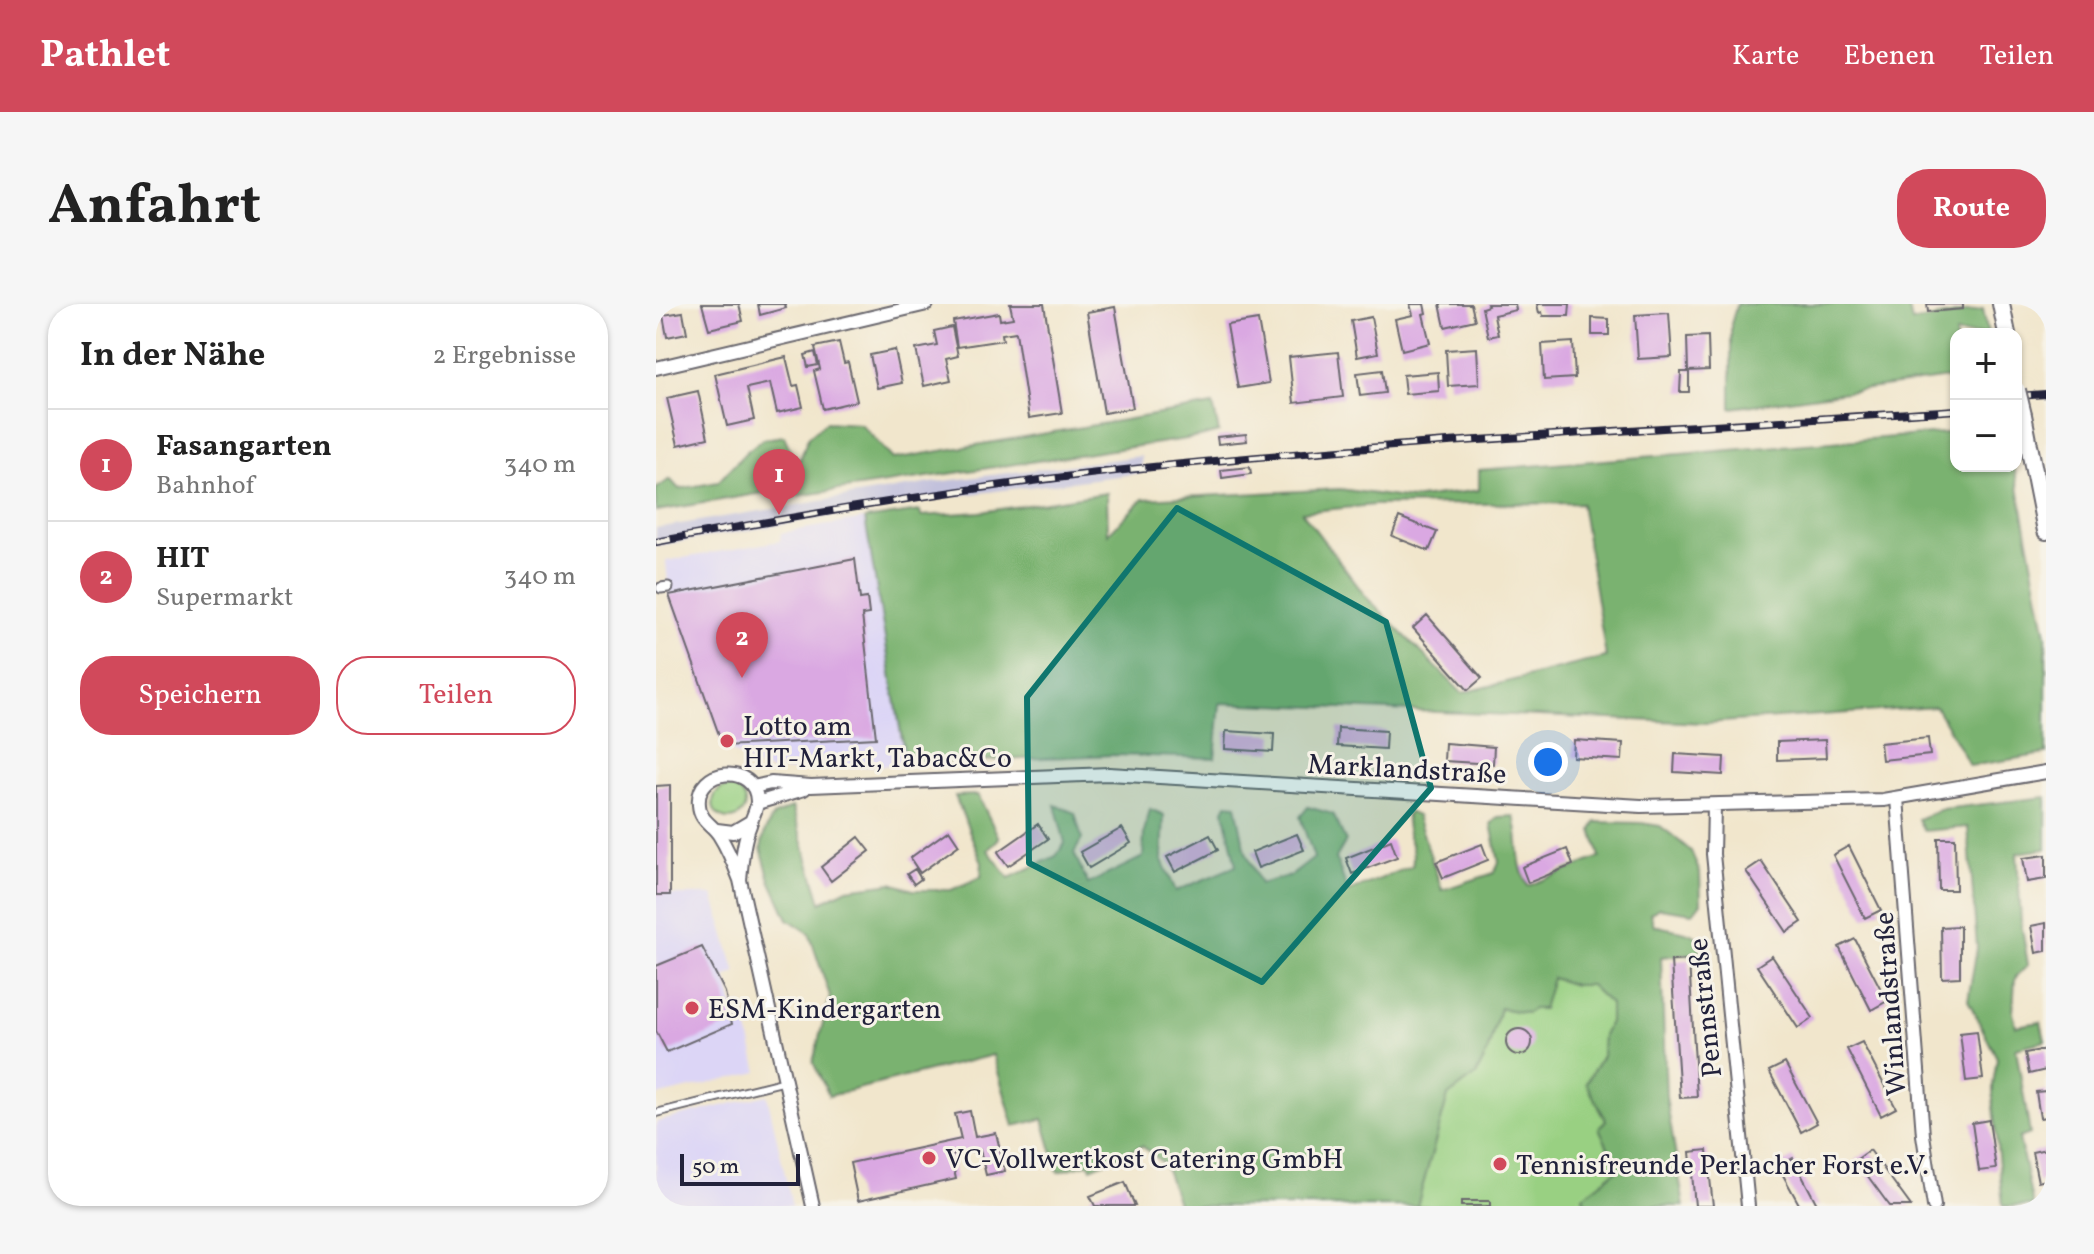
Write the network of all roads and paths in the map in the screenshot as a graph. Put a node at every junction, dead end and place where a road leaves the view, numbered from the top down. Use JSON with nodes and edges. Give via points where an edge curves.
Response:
{"nodes":[{"id":1,"x":927,"y":304,"type":"edge"},
{"id":2,"x":2001,"y":304,"type":"edge"},
{"id":3,"x":2006,"y":328,"type":"edge"},
{"id":4,"x":656,"y":368,"type":"edge"},
{"id":5,"x":2020,"y":400,"type":"edge"},
{"id":6,"x":2039,"y":460,"type":"edge"},
{"id":7,"x":2046,"y":531,"type":"edge"},
{"id":8,"x":2046,"y":772,"type":"edge"},
{"id":9,"x":811,"y":786,"type":"junction"},
{"id":10,"x":753,"y":787,"type":"junction"},
{"id":11,"x":1897,"y":798,"type":"junction"},
{"id":12,"x":757,"y":803,"type":"junction"},
{"id":13,"x":1714,"y":806,"type":"junction"},
{"id":14,"x":750,"y":822,"type":"junction"},
{"id":15,"x":717,"y":830,"type":"junction"},
{"id":16,"x":740,"y":880,"type":"junction"},
{"id":17,"x":786,"y":1081,"type":"junction"},
{"id":18,"x":656,"y":1113,"type":"edge"},
{"id":19,"x":813,"y":1206,"type":"edge"},
{"id":20,"x":1748,"y":1206,"type":"edge"},
{"id":21,"x":1934,"y":1206,"type":"edge"}],
"edges":[{"from":1,"to":4,"type":"street"},
{"from":2,"to":3,"type":"street"},
{"from":5,"to":6,"type":"street","bridge":true},
{"from":6,"to":7,"type":"street"},
{"from":8,"to":11,"type":"street","name":"Marklandstraße"},
{"from":9,"to":10,"type":"street","name":"Marklandstraße"},
{"from":9,"to":12,"type":"street","name":"Marklandstraße"},
{"from":9,"to":13,"type":"street","name":"Marklandstraße","via":[[1109,774]]},
{"from":10,"to":12,"type":"street"},
{"from":10,"to":15,"type":"street","via":[[733,774],[707,782],[699,809]]},
{"from":11,"to":13,"type":"street","name":"Marklandstraße"},
{"from":11,"to":21,"type":"street","name":"Winlandstraße","via":[[1923,1135]]},
{"from":12,"to":14,"type":"street"},
{"from":13,"to":20,"type":"street","name":"Pennstraße","via":[[1713,854]]},
{"from":14,"to":15,"type":"street","via":[[733,832]]},
{"from":14,"to":16,"type":"street"},
{"from":15,"to":16,"type":"street"},
{"from":16,"to":17,"type":"street"},
{"from":17,"to":18,"type":"lane"},
{"from":17,"to":19,"type":"street"}]}
